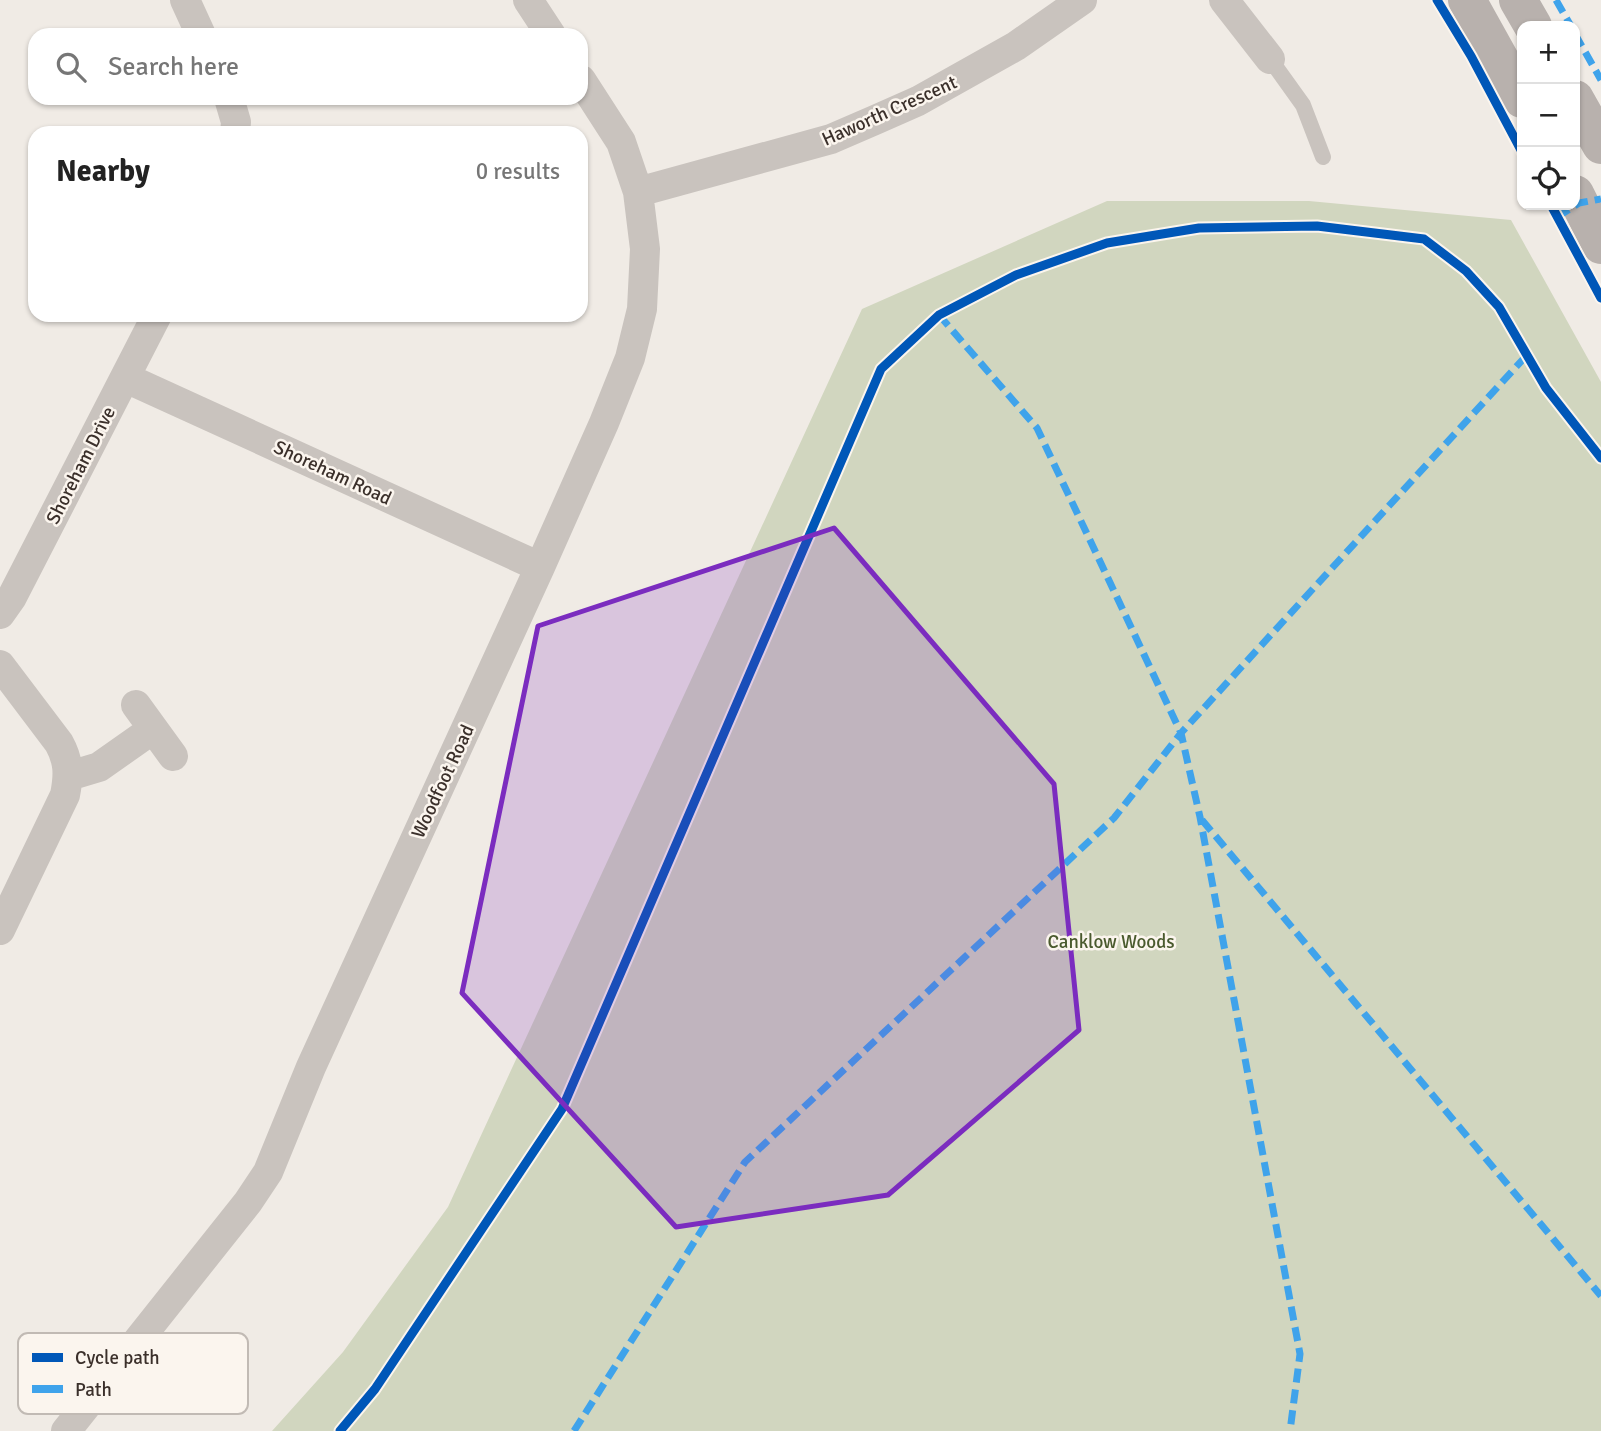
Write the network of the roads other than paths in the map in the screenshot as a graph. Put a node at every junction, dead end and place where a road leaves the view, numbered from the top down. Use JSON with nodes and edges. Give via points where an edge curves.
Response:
{"nodes":[{"id":1,"x":185,"y":0,"type":"edge"},
{"id":2,"x":528,"y":0,"type":"edge"},
{"id":3,"x":1082,"y":0,"type":"edge"},
{"id":4,"x":1224,"y":0,"type":"edge"},
{"id":5,"x":1467,"y":0,"type":"edge"},
{"id":6,"x":1518,"y":0,"type":"edge"},
{"id":7,"x":1530,"y":21,"type":"edge"},
{"id":8,"x":198,"y":28,"type":"edge"},
{"id":9,"x":546,"y":28,"type":"edge"},
{"id":10,"x":1270,"y":59,"type":"joint"},
{"id":11,"x":1517,"y":90,"type":"edge"},
{"id":12,"x":588,"y":91,"type":"edge"},
{"id":13,"x":231,"y":105,"type":"edge"},
{"id":14,"x":1580,"y":108,"type":"edge"},
{"id":15,"x":236,"y":126,"type":"edge"},
{"id":16,"x":1601,"y":145,"type":"edge"},
{"id":17,"x":1323,"y":157,"type":"dead end"},
{"id":18,"x":638,"y":192,"type":"junction"},
{"id":19,"x":1580,"y":204,"type":"edge"},
{"id":20,"x":1601,"y":245,"type":"edge"},
{"id":21,"x":153,"y":322,"type":"edge"},
{"id":22,"x":125,"y":378,"type":"junction"},
{"id":23,"x":540,"y":567,"type":"junction"},
{"id":24,"x":0,"y":614,"type":"edge"},
{"id":25,"x":0,"y":665,"type":"edge"},
{"id":26,"x":173,"y":756,"type":"dead end"},
{"id":27,"x":69,"y":776,"type":"junction"},
{"id":28,"x":0,"y":930,"type":"edge"},
{"id":29,"x":144,"y":1333,"type":"edge"},
{"id":30,"x":80,"y":1414,"type":"edge"},
{"id":31,"x":66,"y":1431,"type":"edge"}],
"edges":[{"from":1,"to":8,"type":"street"},
{"from":2,"to":9,"type":"street"},
{"from":3,"to":18,"type":"street","name":"Haworth Crescent","via":[[1016,46],[918,101],[831,139]]},
{"from":4,"to":10,"type":"street"},
{"from":5,"to":11,"type":"main road"},
{"from":6,"to":7,"type":"main road"},
{"from":10,"to":17,"type":"lane","via":[[1303,106]]},
{"from":12,"to":18,"type":"street","name":"Woodfoot Road","via":[[621,142]]},
{"from":13,"to":15,"type":"street"},
{"from":14,"to":16,"type":"main road"},
{"from":18,"to":23,"type":"street","name":"Woodfoot Road","via":[[645,249],[642,309],[630,358]]},
{"from":19,"to":20,"type":"main road"},
{"from":21,"to":22,"type":"street","name":"Shoreham Drive"},
{"from":22,"to":23,"type":"street","name":"Shoreham Road"},
{"from":22,"to":24,"type":"street","name":"Shoreham Drive"},
{"from":23,"to":29,"type":"street","name":"Woodfoot Road","via":[[311,1067],[268,1172]]},
{"from":25,"to":27,"type":"street","via":[[59,743],[67,757]]},
{"from":26,"to":27,"type":"street","via":[[145,717],[99,767]]},
{"from":27,"to":28,"type":"street","via":[[65,795]]},
{"from":30,"to":31,"type":"street","name":"Woodfoot Road"}]}
